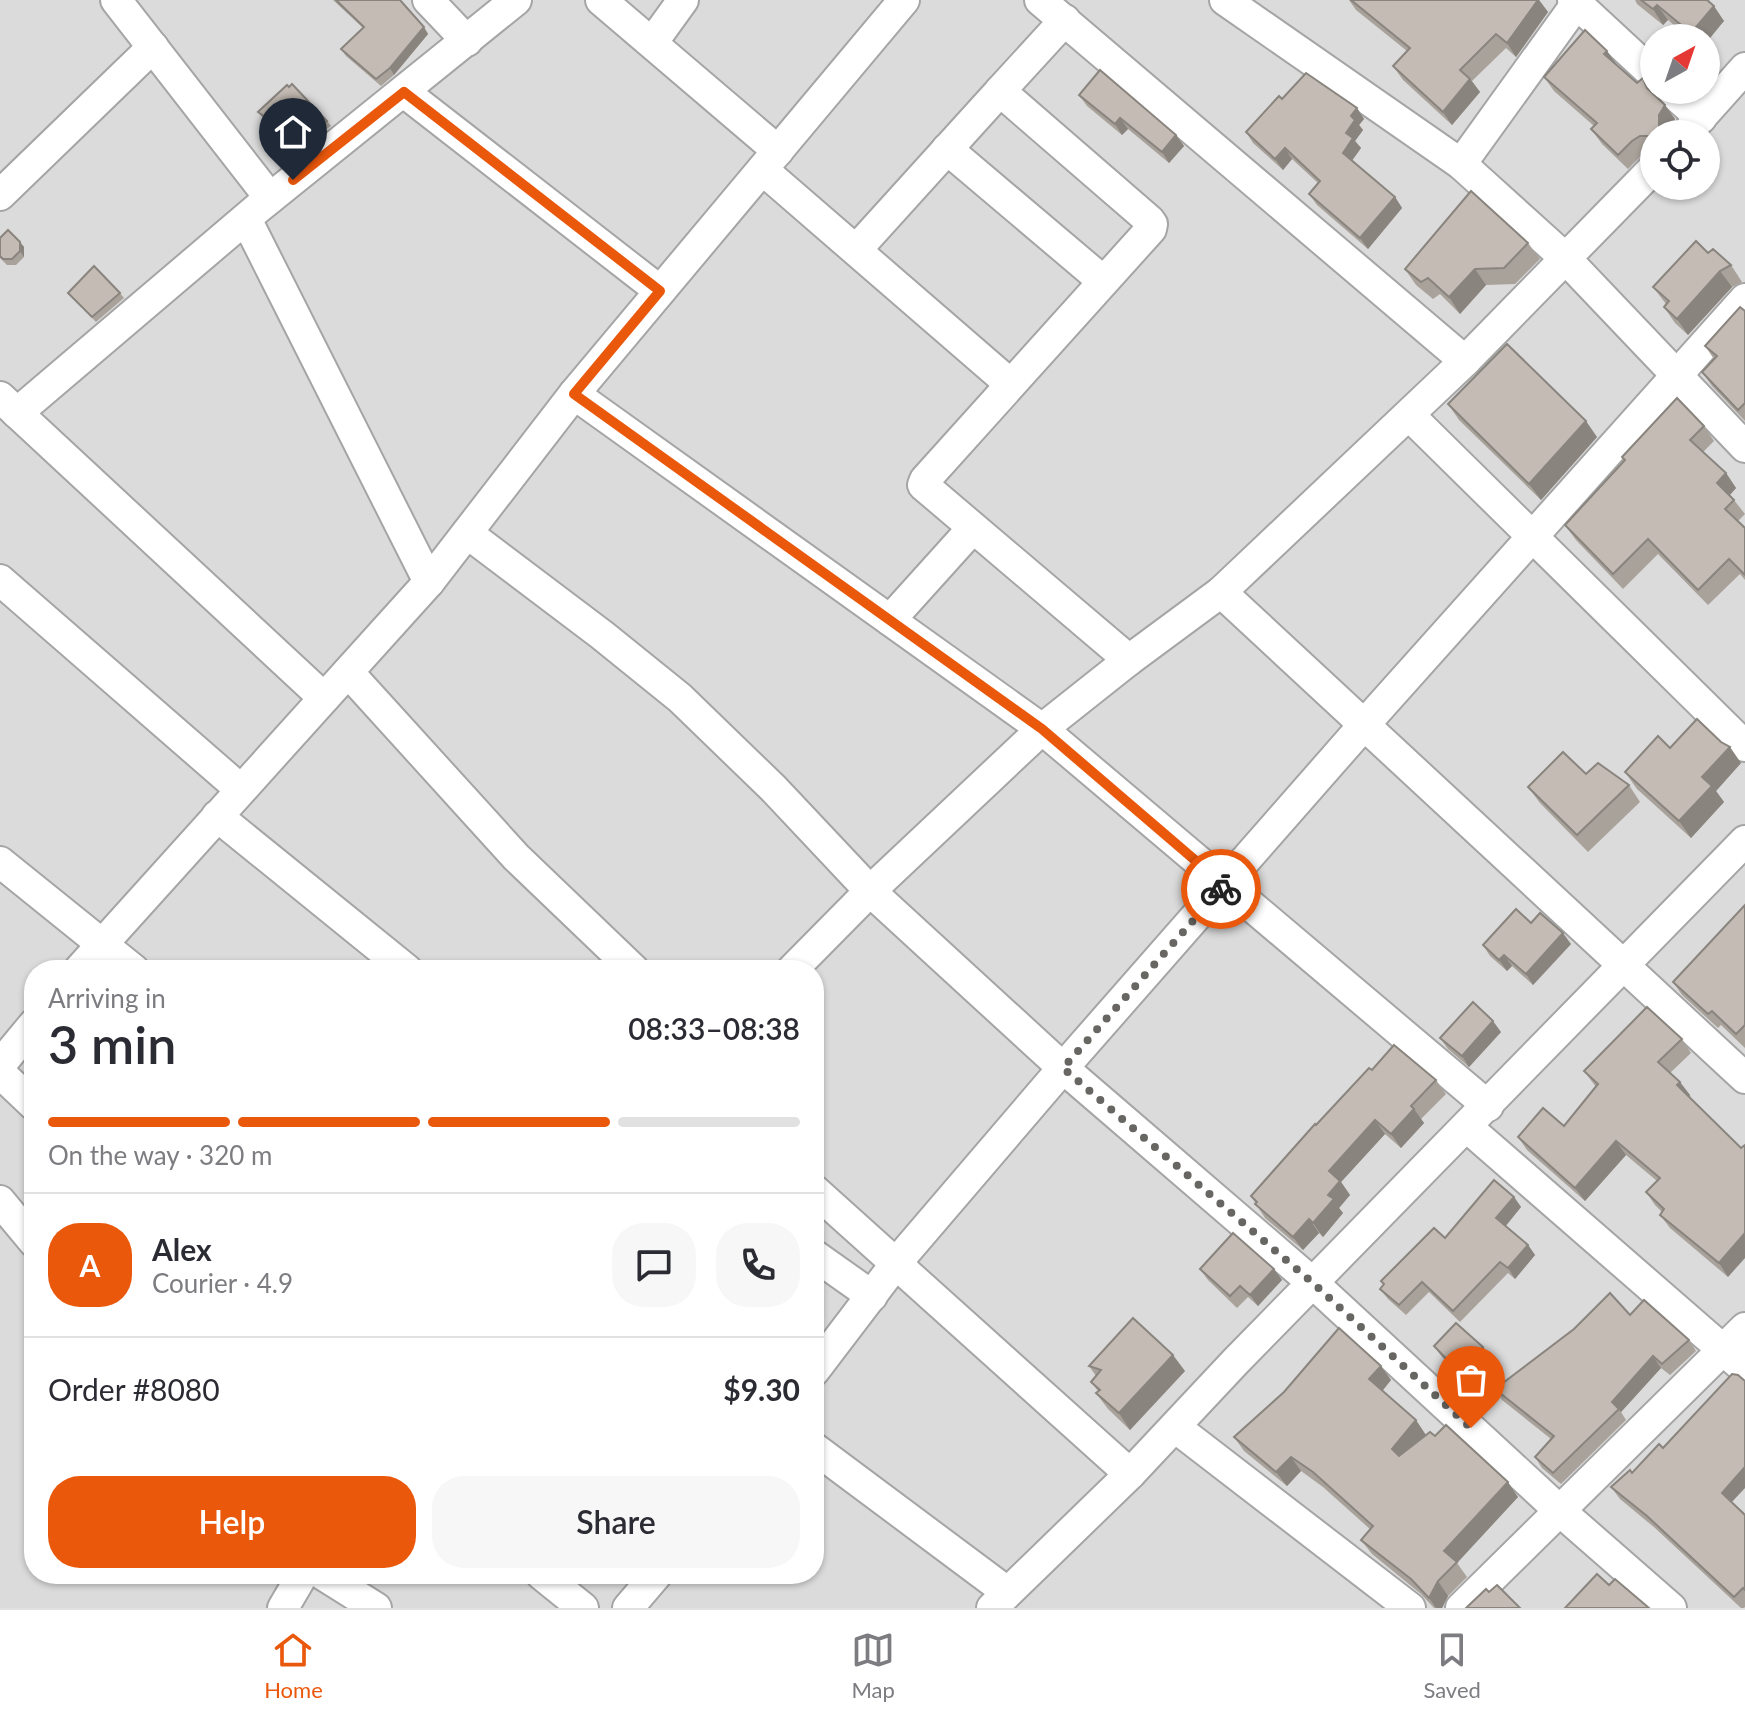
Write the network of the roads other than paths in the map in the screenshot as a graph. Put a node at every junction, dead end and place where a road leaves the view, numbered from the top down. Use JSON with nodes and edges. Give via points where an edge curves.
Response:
{"nodes":[{"id":1,"x":116,"y":0,"type":"edge"},
{"id":2,"x":428,"y":0,"type":"edge"},
{"id":3,"x":516,"y":0,"type":"edge"},
{"id":4,"x":601,"y":0,"type":"edge"},
{"id":5,"x":683,"y":0,"type":"edge"},
{"id":6,"x":904,"y":0,"type":"edge"},
{"id":7,"x":1040,"y":0,"type":"edge"},
{"id":8,"x":1225,"y":0,"type":"edge"},
{"id":9,"x":1575,"y":2,"type":"edge"},
{"id":10,"x":1065,"y":20,"type":"junction"},
{"id":11,"x":467,"y":41,"type":"junction"},
{"id":12,"x":652,"y":43,"type":"junction"},
{"id":13,"x":153,"y":47,"type":"junction"},
{"id":14,"x":1640,"y":62,"type":"edge"},
{"id":15,"x":1745,"y":68,"type":"edge"},
{"id":16,"x":1000,"y":91,"type":"junction"},
{"id":17,"x":404,"y":92,"type":"junction"},
{"id":18,"x":1698,"y":120,"type":"edge"},
{"id":19,"x":947,"y":149,"type":"junction"},
{"id":20,"x":770,"y":160,"type":"junction"},
{"id":21,"x":1461,"y":164,"type":"junction"},
{"id":22,"x":1640,"y":182,"type":"edge"},
{"id":23,"x":0,"y":195,"type":"edge"},
{"id":24,"x":270,"y":198,"type":"junction"},
{"id":25,"x":246,"y":219,"type":"junction"},
{"id":26,"x":856,"y":250,"type":"junction"},
{"id":27,"x":1565,"y":258,"type":"junction"},
{"id":28,"x":1103,"y":281,"type":"junction"},
{"id":29,"x":660,"y":291,"type":"junction"},
{"id":30,"x":1745,"y":299,"type":"edge"},
{"id":31,"x":1465,"y":361,"type":"junction"},
{"id":32,"x":1676,"y":375,"type":"junction"},
{"id":33,"x":1009,"y":383,"type":"junction"},
{"id":34,"x":574,"y":394,"type":"junction"},
{"id":35,"x":8,"y":405,"type":"edge"},
{"id":36,"x":1409,"y":415,"type":"junction"},
{"id":37,"x":1745,"y":447,"type":"edge"},
{"id":38,"x":972,"y":529,"type":"junction"},
{"id":39,"x":467,"y":533,"type":"junction"},
{"id":40,"x":1534,"y":536,"type":"junction"},
{"id":41,"x":0,"y":580,"type":"edge"},
{"id":42,"x":429,"y":582,"type":"junction"},
{"id":43,"x":1221,"y":592,"type":"junction"},
{"id":44,"x":890,"y":620,"type":"junction"},
{"id":45,"x":1129,"y":660,"type":"junction"},
{"id":46,"x":348,"y":672,"type":"junction"},
{"id":47,"x":324,"y":698,"type":"junction"},
{"id":48,"x":1363,"y":726,"type":"junction"},
{"id":49,"x":1042,"y":729,"type":"junction"},
{"id":50,"x":1745,"y":746,"type":"edge"},
{"id":51,"x":240,"y":789,"type":"junction"},
{"id":52,"x":217,"y":816,"type":"junction"},
{"id":53,"x":1745,"y":841,"type":"edge"},
{"id":54,"x":0,"y":862,"type":"edge"},
{"id":55,"x":1224,"y":885,"type":"junction"},
{"id":56,"x":870,"y":891,"type":"junction"},
{"id":57,"x":102,"y":943,"type":"junction"},
{"id":58,"x":88,"y":960,"type":"edge"},
{"id":59,"x":122,"y":960,"type":"edge"},
{"id":60,"x":395,"y":960,"type":"edge"},
{"id":61,"x":624,"y":960,"type":"edge"},
{"id":62,"x":802,"y":960,"type":"edge"},
{"id":63,"x":1622,"y":964,"type":"junction"},
{"id":64,"x":24,"y":1036,"type":"edge"},
{"id":65,"x":0,"y":1065,"type":"edge"},
{"id":66,"x":1063,"y":1068,"type":"junction"},
{"id":67,"x":0,"y":1073,"type":"edge"},
{"id":68,"x":1745,"y":1078,"type":"edge"},
{"id":69,"x":24,"y":1096,"type":"edge"},
{"id":70,"x":1488,"y":1106,"type":"junction"},
{"id":71,"x":1467,"y":1127,"type":"junction"},
{"id":72,"x":824,"y":1199,"type":"edge"},
{"id":73,"x":0,"y":1201,"type":"edge"},
{"id":74,"x":24,"y":1230,"type":"edge"},
{"id":75,"x":824,"y":1262,"type":"edge"},
{"id":76,"x":897,"y":1262,"type":"junction"},
{"id":77,"x":1314,"y":1284,"type":"junction"},
{"id":78,"x":872,"y":1296,"type":"junction"},
{"id":79,"x":1745,"y":1328,"type":"edge"},
{"id":80,"x":824,"y":1358,"type":"edge"},
{"id":81,"x":1734,"y":1360,"type":"edge"},
{"id":82,"x":1175,"y":1427,"type":"junction"},
{"id":83,"x":824,"y":1456,"type":"edge"},
{"id":84,"x":1130,"y":1474,"type":"junction"},
{"id":85,"x":1560,"y":1511,"type":"junction"},
{"id":86,"x":297,"y":1584,"type":"edge"},
{"id":87,"x":338,"y":1584,"type":"edge"},
{"id":88,"x":553,"y":1584,"type":"edge"},
{"id":89,"x":999,"y":1600,"type":"edge"},
{"id":90,"x":283,"y":1608,"type":"edge"},
{"id":91,"x":376,"y":1608,"type":"edge"},
{"id":92,"x":583,"y":1608,"type":"edge"},
{"id":93,"x":1410,"y":1608,"type":"edge"},
{"id":94,"x":1461,"y":1608,"type":"edge"},
{"id":95,"x":1671,"y":1608,"type":"edge"}],
"edges":[{"from":1,"to":13,"type":"street"},
{"from":2,"to":11,"type":"street"},
{"from":3,"to":11,"type":"street"},
{"from":4,"to":12,"type":"street"},
{"from":5,"to":12,"type":"street"},
{"from":6,"to":20,"type":"street"},
{"from":7,"to":10,"type":"street"},
{"from":8,"to":21,"type":"street"},
{"from":9,"to":14,"type":"street"},
{"from":9,"to":21,"type":"street"},
{"from":10,"to":16,"type":"street"},
{"from":10,"to":31,"type":"street"},
{"from":11,"to":17,"type":"street"},
{"from":12,"to":20,"type":"street"},
{"from":13,"to":23,"type":"street"},
{"from":13,"to":24,"type":"street"},
{"from":15,"to":18,"type":"street"},
{"from":16,"to":19,"type":"street"},
{"from":16,"to":28,"type":"street","via":[[1152,224]]},
{"from":17,"to":24,"type":"street"},
{"from":17,"to":29,"type":"street"},
{"from":19,"to":26,"type":"street"},
{"from":19,"to":28,"type":"street"},
{"from":20,"to":26,"type":"street"},
{"from":20,"to":29,"type":"street"},
{"from":21,"to":27,"type":"street"},
{"from":22,"to":27,"type":"street"},
{"from":24,"to":25,"type":"street"},
{"from":25,"to":35,"type":"street"},
{"from":25,"to":42,"type":"street"},
{"from":26,"to":33,"type":"street"},
{"from":27,"to":31,"type":"street"},
{"from":27,"to":32,"type":"street"},
{"from":28,"to":33,"type":"street"},
{"from":29,"to":34,"type":"street"},
{"from":30,"to":32,"type":"street"},
{"from":31,"to":36,"type":"street"},
{"from":32,"to":37,"type":"street"},
{"from":32,"to":40,"type":"street"},
{"from":33,"to":38,"type":"street","via":[[923,483]]},
{"from":34,"to":39,"type":"street"},
{"from":34,"to":44,"type":"street"},
{"from":35,"to":47,"type":"street"},
{"from":36,"to":40,"type":"street"},
{"from":36,"to":43,"type":"street"},
{"from":38,"to":44,"type":"street"},
{"from":38,"to":45,"type":"street"},
{"from":39,"to":42,"type":"street"},
{"from":39,"to":56,"type":"street","via":[[680,698]]},
{"from":40,"to":48,"type":"street"},
{"from":40,"to":50,"type":"street"},
{"from":41,"to":51,"type":"street"},
{"from":42,"to":46,"type":"street"},
{"from":43,"to":45,"type":"street"},
{"from":43,"to":48,"type":"street"},
{"from":44,"to":49,"type":"street"},
{"from":45,"to":49,"type":"street"},
{"from":46,"to":47,"type":"street"},
{"from":46,"to":61,"type":"street","via":[[516,857]]},
{"from":47,"to":51,"type":"street"},
{"from":48,"to":55,"type":"street"},
{"from":48,"to":63,"type":"street"},
{"from":49,"to":55,"type":"street"},
{"from":49,"to":56,"type":"street"},
{"from":51,"to":52,"type":"street"},
{"from":52,"to":57,"type":"street"},
{"from":52,"to":60,"type":"street"},
{"from":53,"to":63,"type":"street"},
{"from":54,"to":57,"type":"street"},
{"from":55,"to":66,"type":"street"},
{"from":55,"to":70,"type":"street"},
{"from":56,"to":62,"type":"street"},
{"from":56,"to":66,"type":"street"},
{"from":57,"to":58,"type":"street"},
{"from":57,"to":59,"type":"street"},
{"from":63,"to":68,"type":"street"},
{"from":63,"to":70,"type":"street"},
{"from":64,"to":65,"type":"street"},
{"from":66,"to":76,"type":"street"},
{"from":66,"to":77,"type":"street"},
{"from":67,"to":69,"type":"street"},
{"from":70,"to":71,"type":"street"},
{"from":71,"to":77,"type":"street"},
{"from":71,"to":81,"type":"street"},
{"from":72,"to":76,"type":"street"},
{"from":73,"to":74,"type":"street"},
{"from":75,"to":78,"type":"street"},
{"from":76,"to":78,"type":"street"},
{"from":76,"to":84,"type":"street"},
{"from":77,"to":82,"type":"street"},
{"from":77,"to":85,"type":"street"},
{"from":78,"to":80,"type":"street"},
{"from":79,"to":81,"type":"street"},
{"from":81,"to":85,"type":"street"},
{"from":82,"to":84,"type":"street"},
{"from":82,"to":93,"type":"street"},
{"from":83,"to":89,"type":"street"},
{"from":84,"to":89,"type":"street"},
{"from":85,"to":94,"type":"street"},
{"from":85,"to":95,"type":"street"},
{"from":86,"to":90,"type":"street"},
{"from":87,"to":91,"type":"street"},
{"from":88,"to":92,"type":"street"}]}
